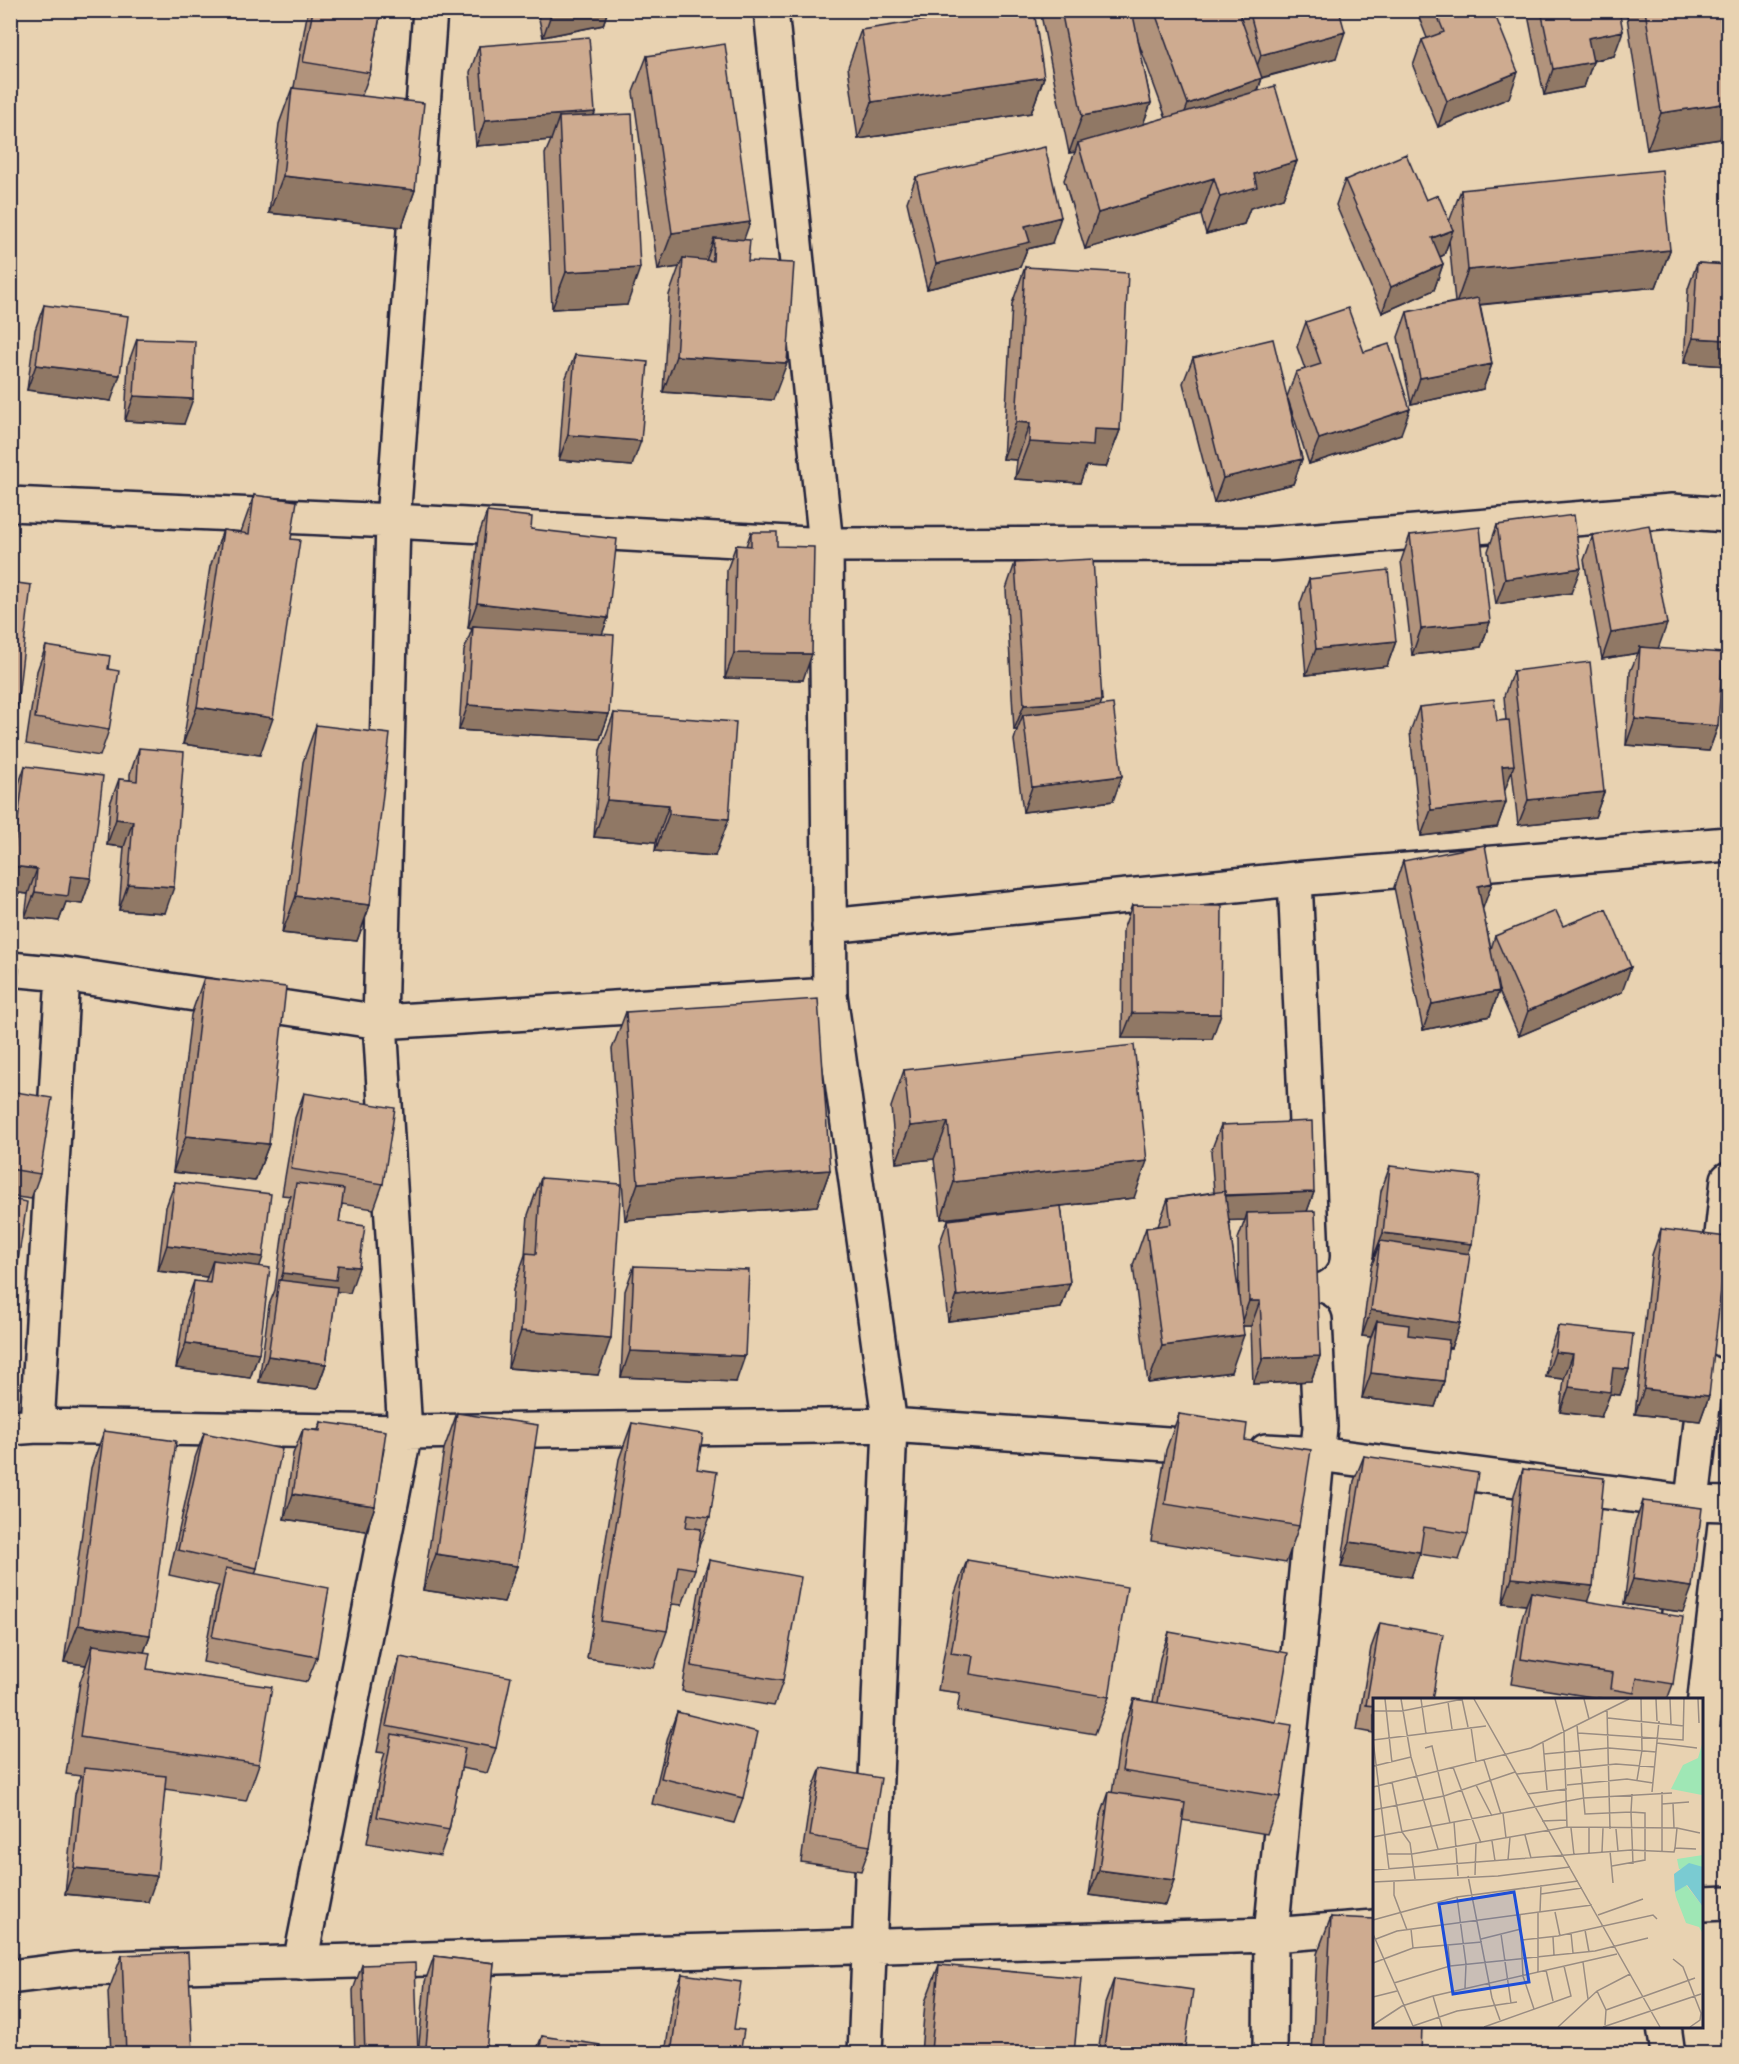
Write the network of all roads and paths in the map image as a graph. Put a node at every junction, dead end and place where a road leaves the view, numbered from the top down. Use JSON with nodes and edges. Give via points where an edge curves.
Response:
{"nodes":[{"id":1,"x":430,"y":10,"type":"edge"},
{"id":2,"x":771,"y":10,"type":"edge"},
{"id":3,"x":10,"y":504,"type":"edge"},
{"id":4,"x":1728,"y":515,"type":"edge"},
{"id":5,"x":393,"y":521,"type":"junction"},
{"id":6,"x":826,"y":545,"type":"junction"},
{"id":7,"x":1728,"y":844,"type":"edge"},
{"id":8,"x":1295,"y":879,"type":"junction"},
{"id":9,"x":829,"y":926,"type":"junction"},
{"id":10,"x":10,"y":969,"type":"edge"},
{"id":11,"x":63,"y":974,"type":"junction"},
{"id":12,"x":830,"y":995,"type":"junction"},
{"id":13,"x":380,"y":1022,"type":"junction"},
{"id":14,"x":1728,"y":1179,"type":"edge"},
{"id":15,"x":1714,"y":1306,"type":"edge"},
{"id":16,"x":1710,"y":1341,"type":"edge"},
{"id":17,"x":890,"y":1425,"type":"junction"},
{"id":18,"x":24,"y":1427,"type":"edge"},
{"id":19,"x":405,"y":1432,"type":"junction"},
{"id":20,"x":1318,"y":1454,"type":"junction"},
{"id":21,"x":1692,"y":1503,"type":"junction"},
{"id":22,"x":1728,"y":1504,"type":"edge"},
{"id":23,"x":1669,"y":1698,"type":"edge"},
{"id":24,"x":1728,"y":1902,"type":"edge"},
{"id":25,"x":1703,"y":1904,"type":"edge"},
{"id":26,"x":1373,"y":1927,"type":"edge"},
{"id":27,"x":1271,"y":1935,"type":"junction"},
{"id":28,"x":870,"y":1945,"type":"junction"},
{"id":29,"x":300,"y":1963,"type":"junction"},
{"id":30,"x":10,"y":1977,"type":"edge"},
{"id":31,"x":1664,"y":2028,"type":"edge"},
{"id":32,"x":865,"y":2054,"type":"edge"},
{"id":33,"x":1270,"y":2054,"type":"edge"},
{"id":34,"x":1668,"y":2054,"type":"edge"}],
"edges":[{"from":1,"to":5,"type":"street"},
{"from":2,"to":6,"type":"street"},
{"from":3,"to":5,"type":"street"},
{"from":4,"to":6,"type":"street","via":[[1672,511],[1268,544]]},
{"from":5,"to":6,"type":"street"},
{"from":5,"to":13,"type":"street"},
{"from":6,"to":9,"type":"street"},
{"from":7,"to":8,"type":"street"},
{"from":8,"to":9,"type":"street"},
{"from":8,"to":20,"type":"street","via":[[1320,1427]]},
{"from":9,"to":12,"type":"street"},
{"from":10,"to":11,"type":"street"},
{"from":11,"to":13,"type":"street"},
{"from":11,"to":18,"type":"street"},
{"from":12,"to":13,"type":"street"},
{"from":12,"to":17,"type":"street"},
{"from":13,"to":19,"type":"street"},
{"from":14,"to":15,"type":"street"},
{"from":16,"to":21,"type":"street"},
{"from":17,"to":19,"type":"street"},
{"from":17,"to":20,"type":"street"},
{"from":17,"to":28,"type":"street"},
{"from":18,"to":19,"type":"street"},
{"from":19,"to":29,"type":"street"},
{"from":20,"to":21,"type":"street"},
{"from":20,"to":27,"type":"street"},
{"from":21,"to":22,"type":"street"},
{"from":21,"to":23,"type":"street"},
{"from":24,"to":25,"type":"street"},
{"from":26,"to":27,"type":"street"},
{"from":27,"to":28,"type":"street"},
{"from":27,"to":33,"type":"street"},
{"from":28,"to":29,"type":"street"},
{"from":28,"to":32,"type":"street"},
{"from":29,"to":30,"type":"street","via":[[74,1969]]},
{"from":31,"to":34,"type":"street"}]}
